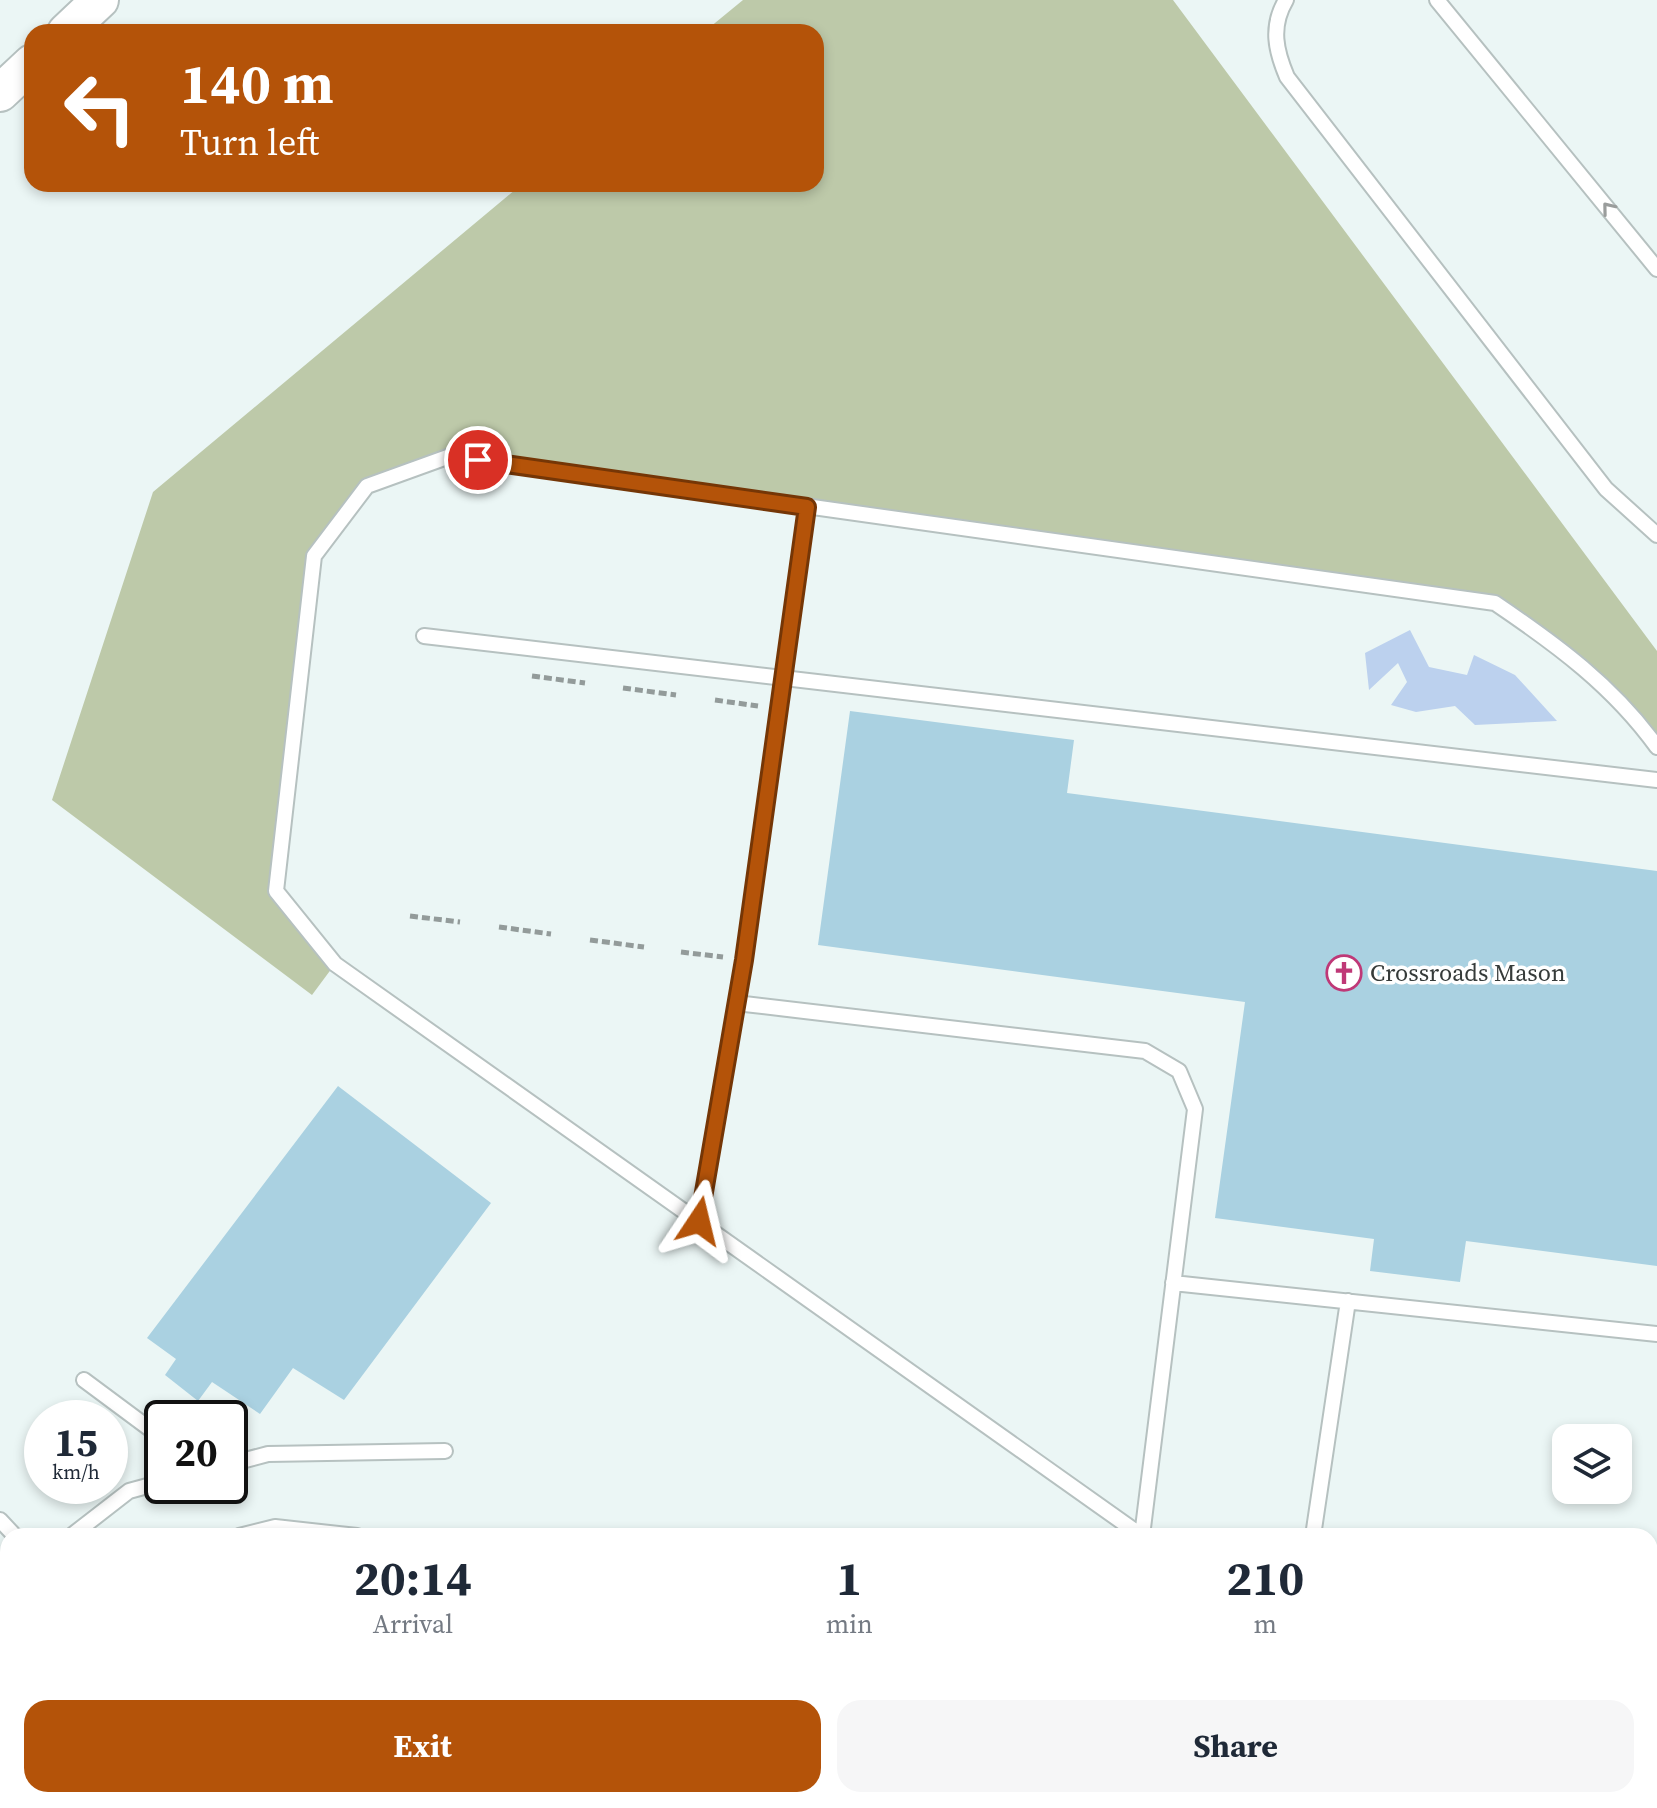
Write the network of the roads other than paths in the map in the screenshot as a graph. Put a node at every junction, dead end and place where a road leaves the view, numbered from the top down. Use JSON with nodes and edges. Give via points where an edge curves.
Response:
{"nodes":[{"id":1,"x":100,"y":0,"type":"edge"},
{"id":2,"x":1286,"y":0,"type":"edge"},
{"id":3,"x":1437,"y":0,"type":"edge"},
{"id":4,"x":74,"y":24,"type":"edge"},
{"id":5,"x":24,"y":70,"type":"edge"},
{"id":6,"x":0,"y":93,"type":"edge"},
{"id":7,"x":1657,"y":269,"type":"edge"},
{"id":8,"x":807,"y":507,"type":"junction"},
{"id":9,"x":1657,"y":535,"type":"edge"},
{"id":10,"x":424,"y":636,"type":"dead end"},
{"id":11,"x":783,"y":676,"type":"junction"},
{"id":12,"x":1657,"y":747,"type":"edge"},
{"id":13,"x":1657,"y":780,"type":"edge"},
{"id":14,"x":736,"y":1003,"type":"junction"},
{"id":15,"x":699,"y":1221,"type":"junction"},
{"id":16,"x":1173,"y":1283,"type":"junction"},
{"id":17,"x":1348,"y":1301,"type":"junction"},
{"id":18,"x":1657,"y":1334,"type":"edge"},
{"id":19,"x":84,"y":1380,"type":"dead end"},
{"id":20,"x":144,"y":1425,"type":"edge"},
{"id":21,"x":445,"y":1451,"type":"dead end"},
{"id":22,"x":248,"y":1459,"type":"edge"},
{"id":23,"x":144,"y":1487,"type":"edge"},
{"id":24,"x":81,"y":1528,"type":"edge"},
{"id":25,"x":1131,"y":1528,"type":"edge"},
{"id":26,"x":1143,"y":1528,"type":"edge"},
{"id":27,"x":1314,"y":1528,"type":"edge"}],
"edges":[{"from":1,"to":4,"type":"street"},
{"from":2,"to":9,"type":"lane","via":[[1275,30],[1287,77],[1606,489]]},
{"from":7,"to":3,"type":"lane","one_way":true},
{"from":5,"to":6,"type":"street"},
{"from":8,"to":11,"type":"lane"},
{"from":8,"to":12,"type":"lane","via":[[1495,603],[1566,651],[1629,709]]},
{"from":8,"to":15,"type":"lane","via":[[450,456],[367,486],[314,556],[276,891],[335,964]]},
{"from":10,"to":11,"type":"lane"},
{"from":11,"to":13,"type":"lane"},
{"from":11,"to":14,"type":"lane"},
{"from":14,"to":15,"type":"lane"},
{"from":14,"to":16,"type":"lane","via":[[1145,1051],[1179,1071],[1195,1109]]},
{"from":15,"to":25,"type":"lane"},
{"from":16,"to":17,"type":"lane"},
{"from":16,"to":26,"type":"lane"},
{"from":17,"to":18,"type":"lane"},
{"from":17,"to":27,"type":"lane"},
{"from":19,"to":20,"type":"lane"},
{"from":21,"to":22,"type":"lane","via":[[268,1454]]},
{"from":23,"to":24,"type":"lane","via":[[129,1491]]}]}
